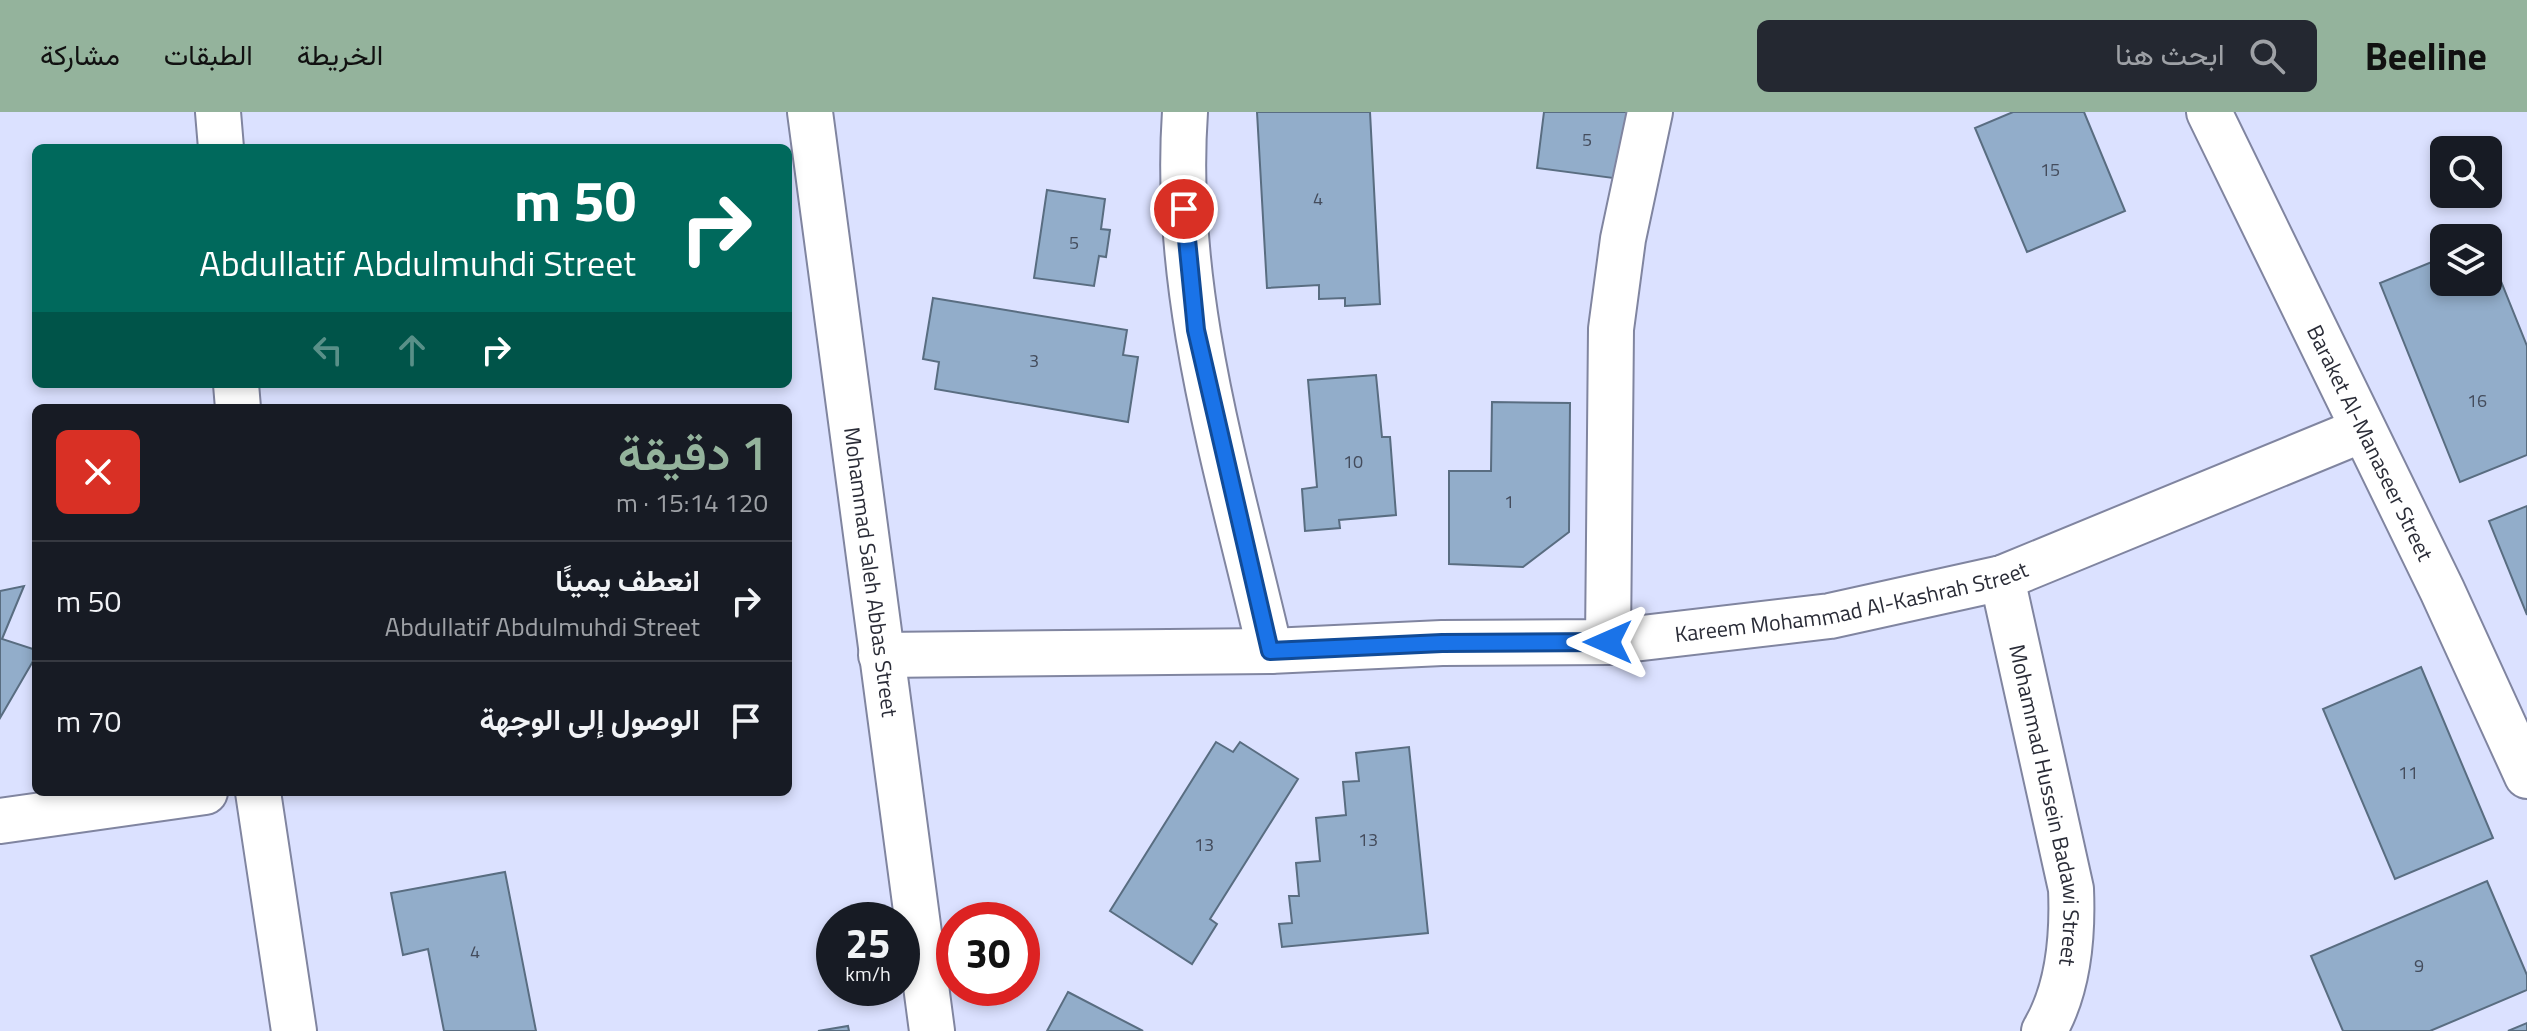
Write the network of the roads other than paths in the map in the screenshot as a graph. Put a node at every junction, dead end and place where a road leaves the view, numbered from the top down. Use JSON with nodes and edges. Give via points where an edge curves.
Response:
{"nodes":[{"id":1,"x":218,"y":112,"type":"edge"},
{"id":2,"x":810,"y":112,"type":"edge"},
{"id":3,"x":1185,"y":112,"type":"edge"},
{"id":4,"x":1650,"y":112,"type":"edge"},
{"id":5,"x":2209,"y":112,"type":"edge"},
{"id":6,"x":221,"y":144,"type":"edge"},
{"id":7,"x":2362,"y":430,"type":"junction"},
{"id":8,"x":2002,"y":578,"type":"junction"},
{"id":9,"x":1608,"y":642,"type":"junction"},
{"id":10,"x":1270,"y":651,"type":"junction"},
{"id":11,"x":881,"y":655,"type":"junction"},
{"id":12,"x":2527,"y":776,"type":"edge"},
{"id":13,"x":177,"y":796,"type":"edge"},
{"id":14,"x":259,"y":796,"type":"edge"},
{"id":15,"x":0,"y":821,"type":"edge"},
{"id":16,"x":294,"y":1031,"type":"edge"},
{"id":17,"x":932,"y":1031,"type":"edge"},
{"id":18,"x":2044,"y":1031,"type":"edge"}],
"edges":[{"from":1,"to":6,"type":"street"},
{"from":2,"to":11,"type":"street","name":"Mohammad Saleh Abbas Street"},
{"from":3,"to":10,"type":"street","via":[[1184,236],[1196,330]]},
{"from":4,"to":9,"type":"street","via":[[1623,239],[1611,329]]},
{"from":5,"to":7,"type":"street","name":"Baraket Al-Manaseer Street"},
{"from":7,"to":8,"type":"street","name":"Kareem Mohammad Al-Kashrah Street"},
{"from":7,"to":12,"type":"street","name":"Baraket Al-Manaseer Street"},
{"from":8,"to":9,"type":"street","name":"Kareem Mohammad Al-Kashrah Street","via":[[1830,616]]},
{"from":8,"to":18,"type":"street","name":"Mohammad Hussein Badawi Street","via":[[2071,889],[2072,936]]},
{"from":9,"to":10,"type":"street","name":"Kareem Mohammad Al-Kashrah Street"},
{"from":10,"to":11,"type":"street","name":"Kareem Mohammad Al-Kashrah Street"},
{"from":11,"to":17,"type":"street","name":"Mohammad Saleh Abbas Street"},
{"from":13,"to":15,"type":"street"},
{"from":14,"to":16,"type":"street"}]}
